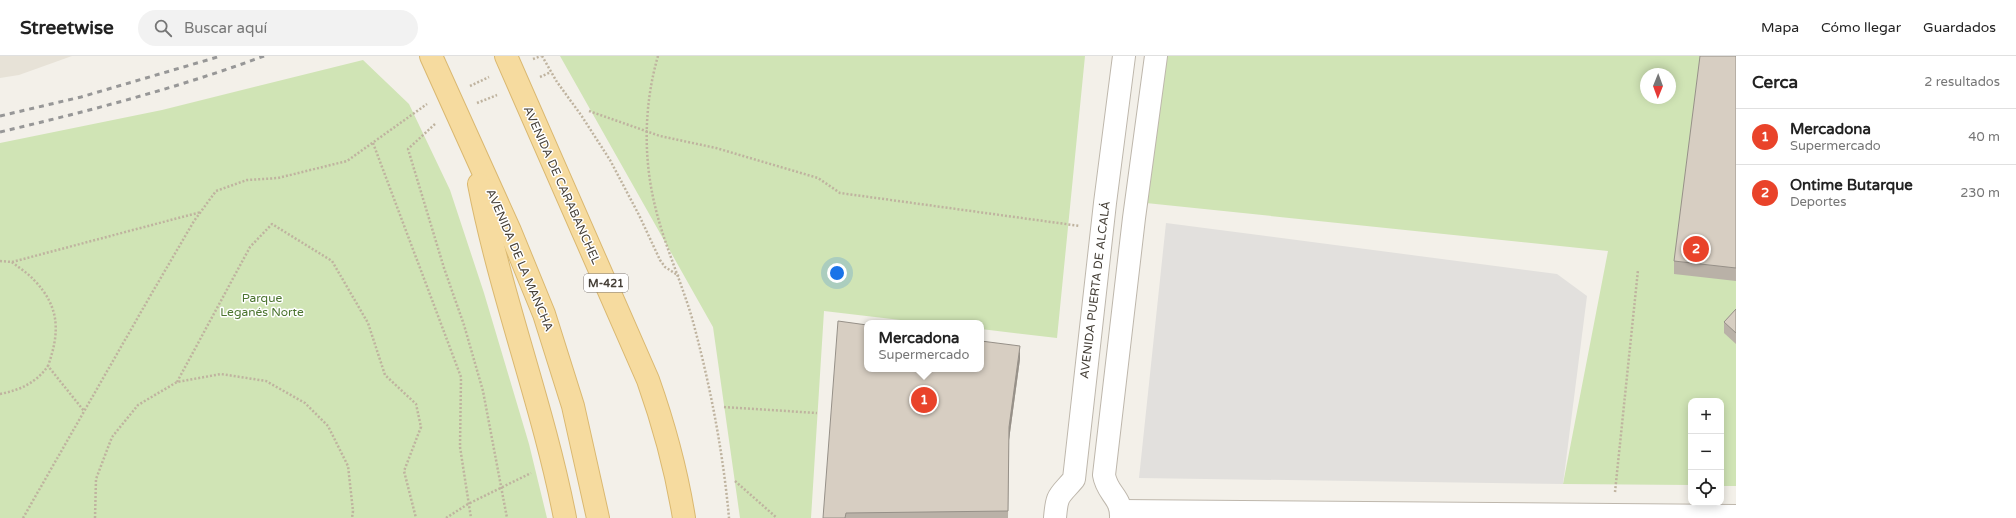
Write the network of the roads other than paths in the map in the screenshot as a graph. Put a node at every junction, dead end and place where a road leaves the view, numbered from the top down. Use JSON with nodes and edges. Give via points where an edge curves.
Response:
{"nodes":[{"id":1,"x":431,"y":56,"type":"edge"},
{"id":2,"x":1124,"y":56,"type":"edge"},
{"id":3,"x":1156,"y":56,"type":"edge"},
{"id":4,"x":512,"y":70,"type":"edge"},
{"id":5,"x":472,"y":150,"type":"junction"},
{"id":6,"x":1071,"y":483,"type":"junction"},
{"id":7,"x":1106,"y":486,"type":"junction"},
{"id":8,"x":1121,"y":514,"type":"edge"},
{"id":9,"x":1736,"y":516,"type":"edge"},
{"id":10,"x":565,"y":518,"type":"edge"},
{"id":11,"x":598,"y":518,"type":"edge"},
{"id":12,"x":684,"y":518,"type":"edge"},
{"id":13,"x":1055,"y":518,"type":"edge"}],
"edges":[{"from":1,"to":5,"type":"main road","name":"AVENIDA DE LA MANCHA"},
{"from":2,"to":6,"type":"street","name":"AVENIDA PUERTA DE ALCALÁ","via":[[1074,480]]},
{"from":3,"to":7,"type":"street","via":[[1104,475]]},
{"from":4,"to":12,"type":"main road","name":"AVENIDA DE CARABANCHEL","number":"M-421","via":[[648,380],[666,429]]},
{"from":5,"to":10,"type":"main road","via":[[489,236],[553,463]]},
{"from":5,"to":11,"type":"main road","name":"AVENIDA DE LA MANCHA","via":[[529,274],[560,360],[585,455]]},
{"from":6,"to":7,"type":"street","via":[[1077,479],[1092,479]]},
{"from":6,"to":13,"type":"street","name":"AVENIDA PUERTA DE ALCALÁ","via":[[1060,492]]},
{"from":7,"to":8,"type":"street","via":[[1116,496]]},
{"from":8,"to":9,"type":"street"}]}
